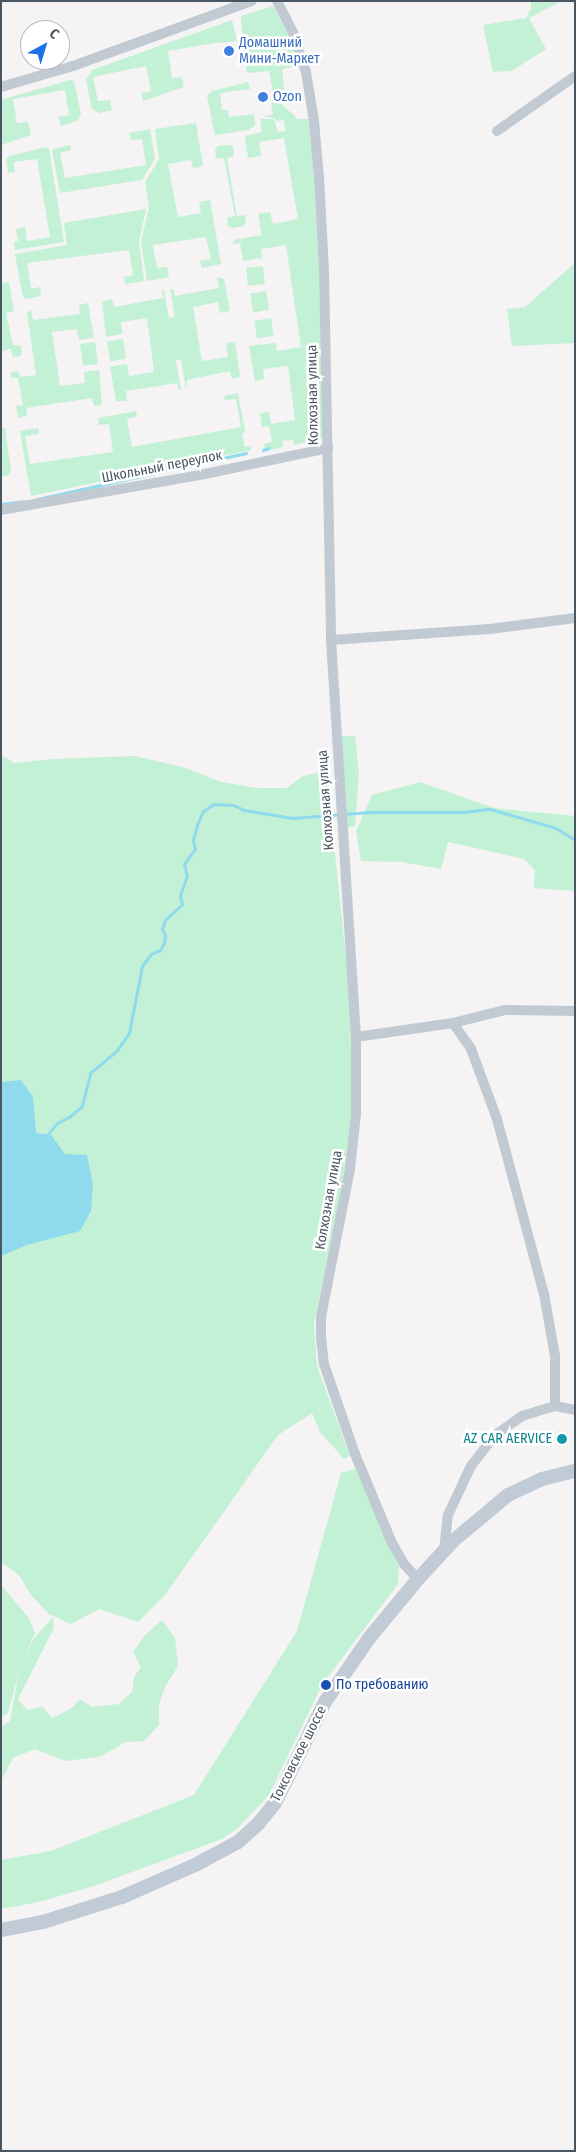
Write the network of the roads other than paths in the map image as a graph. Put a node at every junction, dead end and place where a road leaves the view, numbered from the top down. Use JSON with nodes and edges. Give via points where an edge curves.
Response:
{"nodes":[{"id":1,"x":252,"y":1,"type":"edge"},
{"id":2,"x":277,"y":1,"type":"edge"},
{"id":3,"x":575,"y":76,"type":"edge"},
{"id":4,"x":1,"y":88,"type":"edge"},
{"id":5,"x":497,"y":131,"type":"dead end"},
{"id":6,"x":328,"y":448,"type":"junction"},
{"id":7,"x":1,"y":510,"type":"edge"},
{"id":8,"x":575,"y":618,"type":"edge"},
{"id":9,"x":331,"y":640,"type":"junction"},
{"id":10,"x":575,"y":1011,"type":"edge"},
{"id":11,"x":453,"y":1023,"type":"junction"},
{"id":12,"x":356,"y":1037,"type":"junction"},
{"id":13,"x":555,"y":1406,"type":"junction"},
{"id":14,"x":575,"y":1410,"type":"edge"},
{"id":15,"x":575,"y":1471,"type":"edge"},
{"id":16,"x":444,"y":1551,"type":"junction"},
{"id":17,"x":418,"y":1579,"type":"junction"},
{"id":18,"x":1,"y":1930,"type":"edge"}],
"edges":[{"from":1,"to":4,"type":"street","via":[[73,66]]},
{"from":2,"to":6,"type":"street","name":"Колхозная улица","via":[[293,33],[306,72],[314,121],[324,270]]},
{"from":3,"to":5,"type":"street"},
{"from":6,"to":7,"type":"street","name":"Школьный переулок","via":[[206,474]]},
{"from":6,"to":9,"type":"street","name":"Колхозная улица"},
{"from":8,"to":9,"type":"street","via":[[490,629]]},
{"from":9,"to":12,"type":"street","name":"Колхозная улица"},
{"from":10,"to":11,"type":"street","via":[[506,1010]]},
{"from":11,"to":12,"type":"street"},
{"from":11,"to":13,"type":"street","via":[[471,1049],[497,1119],[544,1294],[555,1356]]},
{"from":12,"to":17,"type":"street","name":"Колхозная улица","via":[[356,1114],[351,1160],[322,1310],[324,1364],[355,1454],[392,1543],[404,1564]]},
{"from":13,"to":14,"type":"street"},
{"from":13,"to":16,"type":"street","via":[[522,1416],[495,1435],[471,1466],[448,1515]]},
{"from":15,"to":16,"type":"main road","name":"Токсовское шоссе","via":[[542,1479],[508,1495]]},
{"from":16,"to":17,"type":"main road","name":"Токсовское шоссе"},
{"from":17,"to":18,"type":"main road","name":"Токсовское шоссе","via":[[370,1637],[326,1702],[275,1803],[238,1842],[122,1898],[44,1922]]}]}
